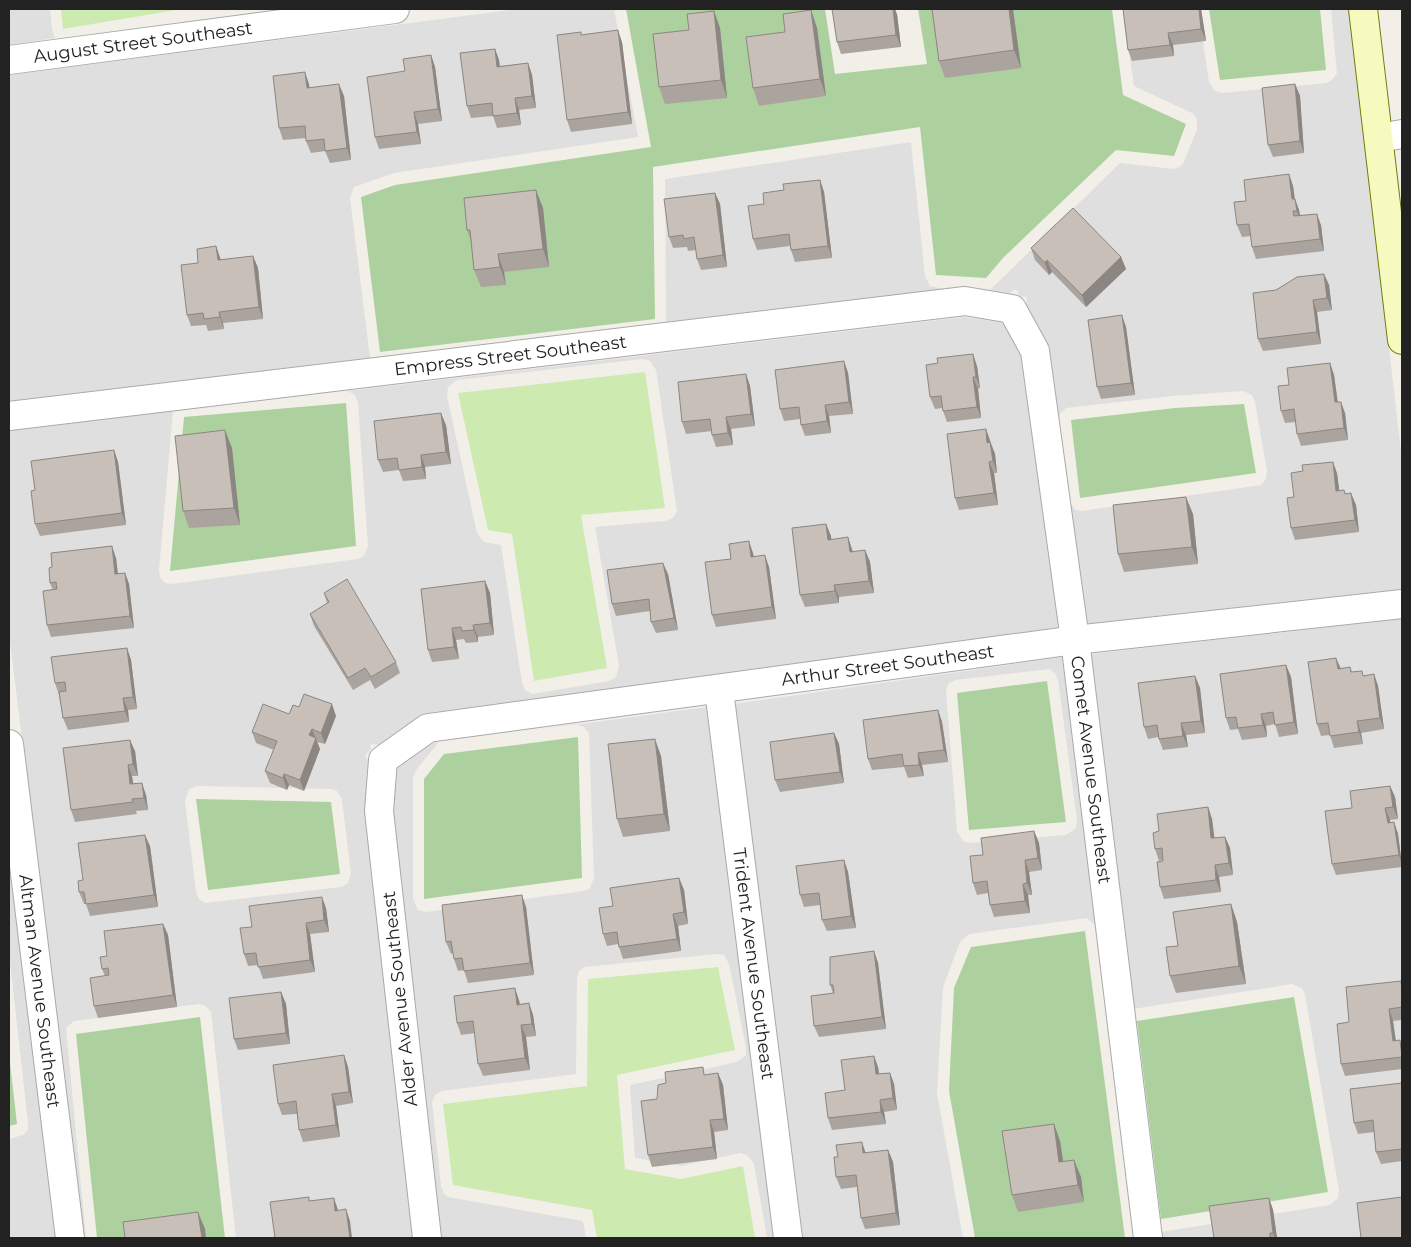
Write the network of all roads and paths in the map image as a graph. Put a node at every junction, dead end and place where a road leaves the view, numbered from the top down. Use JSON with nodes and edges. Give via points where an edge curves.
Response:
{"nodes":[{"id":1,"x":395,"y":9,"type":"edge"},
{"id":2,"x":1363,"y":9,"type":"edge"},
{"id":3,"x":237,"y":19,"type":"edge"},
{"id":4,"x":9,"y":60,"type":"edge"},
{"id":5,"x":1391,"y":136,"type":"edge"},
{"id":6,"x":1012,"y":309,"type":"joint"},
{"id":7,"x":1402,"y":340,"type":"edge"},
{"id":8,"x":9,"y":416,"type":"edge"},
{"id":9,"x":1402,"y":604,"type":"edge"},
{"id":10,"x":1075,"y":640,"type":"junction"},
{"id":11,"x":719,"y":690,"type":"junction"},
{"id":12,"x":9,"y":744,"type":"edge"},
{"id":13,"x":383,"y":760,"type":"joint"},
{"id":14,"x":70,"y":1238,"type":"edge"},
{"id":15,"x":427,"y":1238,"type":"edge"},
{"id":16,"x":788,"y":1238,"type":"edge"},
{"id":17,"x":1148,"y":1238,"type":"edge"}],
"edges":[{"from":1,"to":3,"type":"street","name":"August Street Southeast"},
{"from":2,"to":5,"type":"street"},
{"from":3,"to":4,"type":"street","name":"August Street Southeast"},
{"from":5,"to":7,"type":"street"},
{"from":6,"to":8,"type":"street","name":"Empress Street Southeast","via":[[966,301]]},
{"from":6,"to":10,"type":"street","name":"Comet Avenue Southeast","via":[[1035,351]]},
{"from":9,"to":10,"type":"street","name":"Arthur Street Southeast"},
{"from":10,"to":11,"type":"street","name":"Arthur Street Southeast"},
{"from":10,"to":17,"type":"street","name":"Comet Avenue Southeast"},
{"from":11,"to":13,"type":"street","name":"Arthur Street Southeast","via":[[428,728]]},
{"from":11,"to":16,"type":"street","name":"Trident Avenue Southeast"},
{"from":12,"to":14,"type":"street","name":"Altman Avenue Southeast"},
{"from":13,"to":15,"type":"street","name":"Alder Avenue Southeast","via":[[379,811]]}]}
